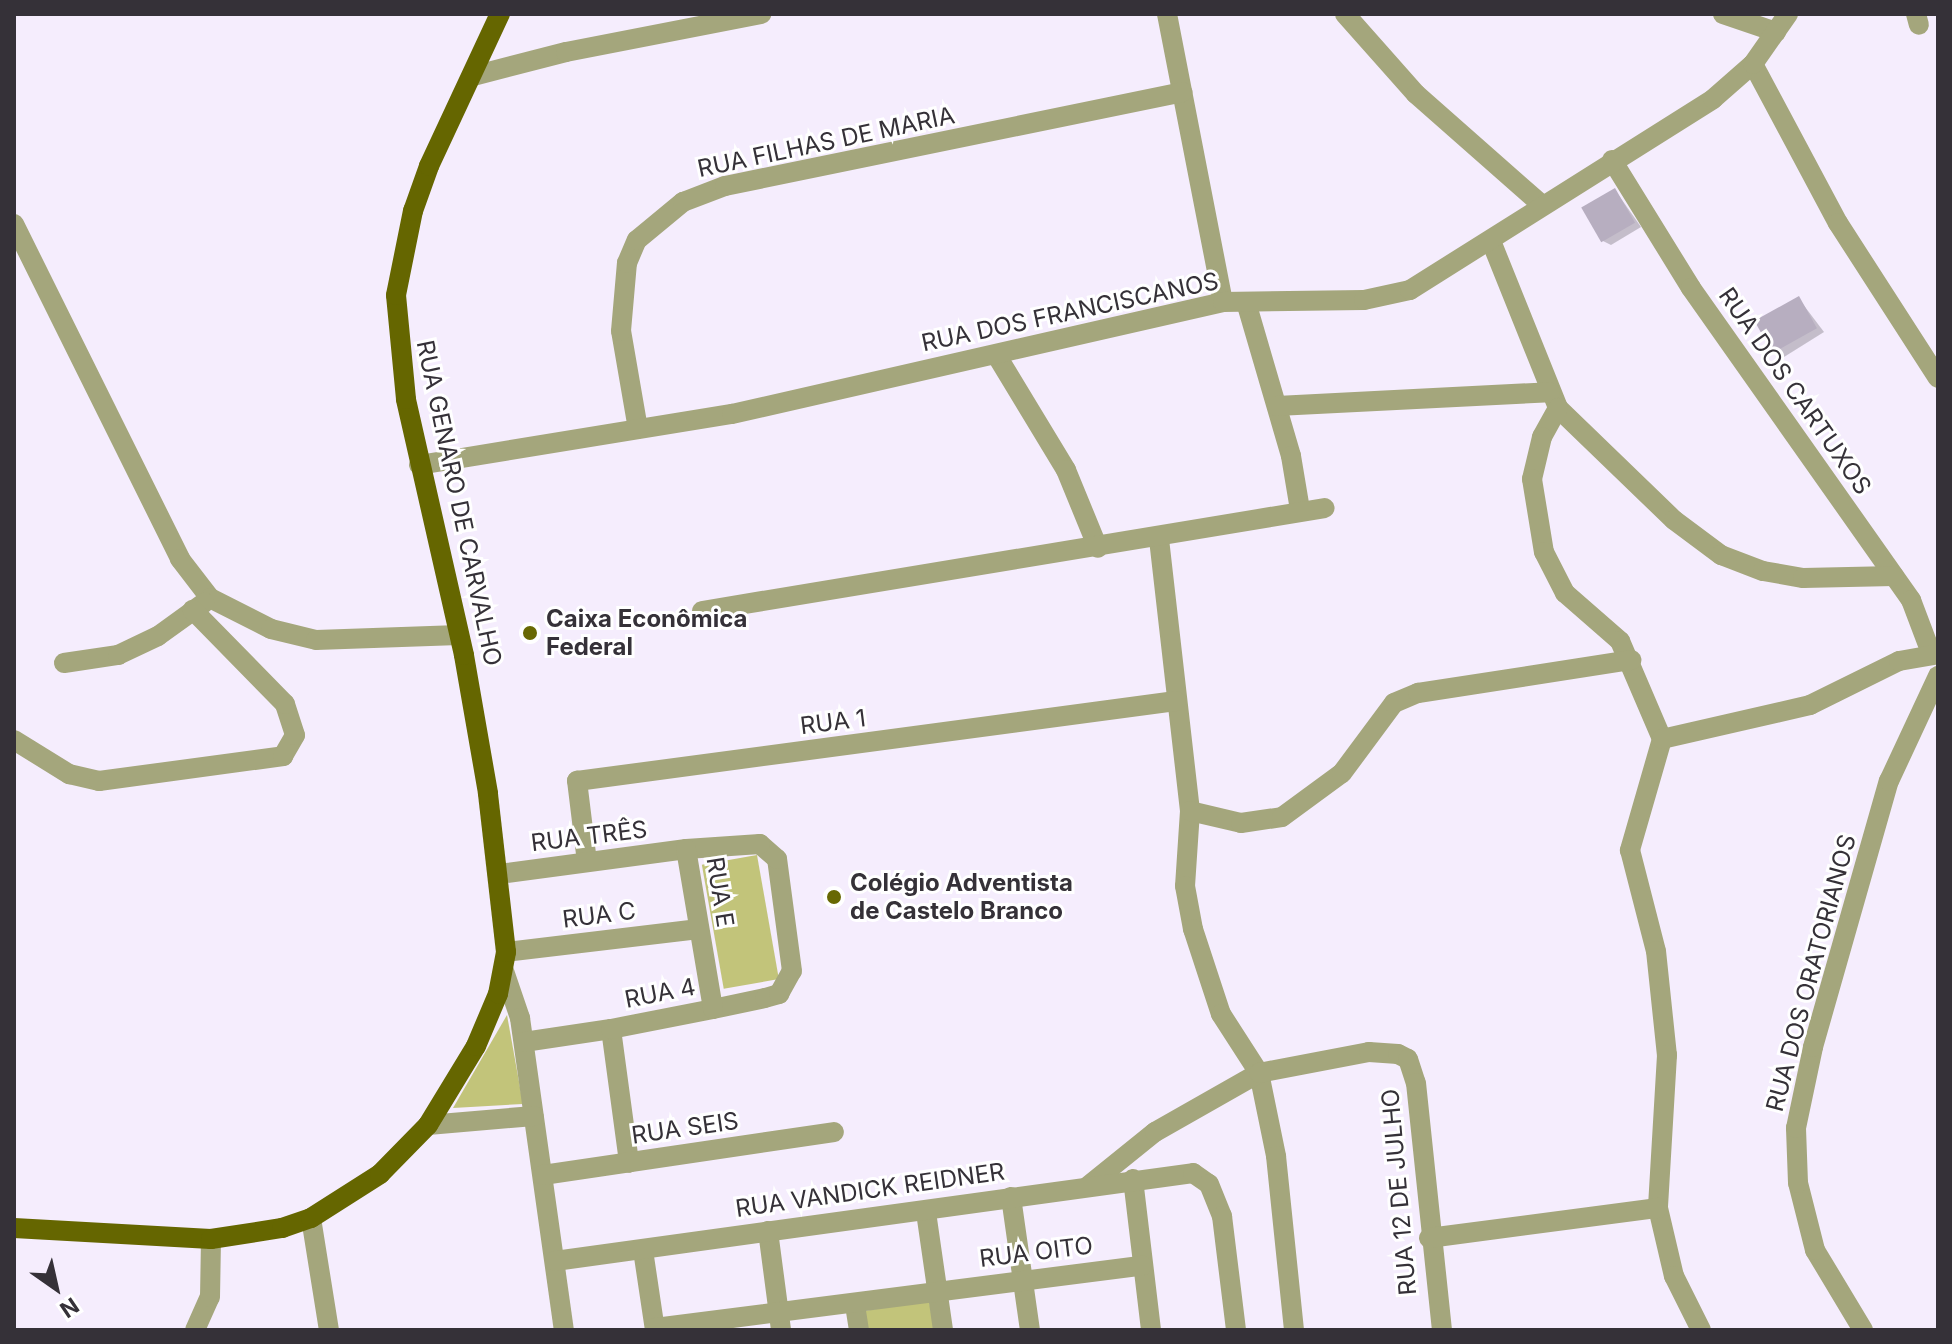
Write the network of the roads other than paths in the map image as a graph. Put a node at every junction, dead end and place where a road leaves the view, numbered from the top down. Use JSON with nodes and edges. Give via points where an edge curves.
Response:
{"nodes":[{"id":1,"x":500,"y":14,"type":"edge"},
{"id":2,"x":1167,"y":14,"type":"edge"},
{"id":3,"x":1345,"y":14,"type":"edge"},
{"id":4,"x":1723,"y":14,"type":"edge"},
{"id":5,"x":1788,"y":14,"type":"edge"},
{"id":6,"x":749,"y":15,"type":"edge"},
{"id":7,"x":1776,"y":32,"type":"junction"},
{"id":8,"x":1753,"y":64,"type":"junction"},
{"id":9,"x":473,"y":76,"type":"junction"},
{"id":10,"x":1182,"y":92,"type":"junction"},
{"id":11,"x":1612,"y":160,"type":"junction"},
{"id":12,"x":1542,"y":205,"type":"junction"},
{"id":13,"x":14,"y":224,"type":"edge"},
{"id":14,"x":1491,"y":241,"type":"junction"},
{"id":15,"x":1223,"y":302,"type":"junction"},
{"id":16,"x":1246,"y":302,"type":"junction"},
{"id":17,"x":997,"y":356,"type":"junction"},
{"id":18,"x":1938,"y":378,"type":"edge"},
{"id":19,"x":1554,"y":400,"type":"junction"},
{"id":20,"x":1277,"y":406,"type":"junction"},
{"id":21,"x":638,"y":429,"type":"junction"},
{"id":22,"x":419,"y":465,"type":"junction"},
{"id":23,"x":1325,"y":508,"type":"dead end"},
{"id":24,"x":1300,"y":510,"type":"junction"},
{"id":25,"x":1159,"y":539,"type":"junction"},
{"id":26,"x":1098,"y":548,"type":"junction"},
{"id":27,"x":1894,"y":576,"type":"junction"},
{"id":28,"x":202,"y":604,"type":"junction"},
{"id":29,"x":702,"y":611,"type":"dead end"},
{"id":30,"x":459,"y":635,"type":"junction"},
{"id":31,"x":1934,"y":653,"type":"edge"},
{"id":32,"x":1631,"y":660,"type":"junction"},
{"id":33,"x":64,"y":663,"type":"dead end"},
{"id":34,"x":1938,"y":676,"type":"edge"},
{"id":35,"x":1176,"y":701,"type":"junction"},
{"id":36,"x":1662,"y":739,"type":"junction"},
{"id":37,"x":14,"y":740,"type":"edge"},
{"id":38,"x":1190,"y":811,"type":"junction"},
{"id":39,"x":686,"y":849,"type":"junction"},
{"id":40,"x":587,"y":862,"type":"junction"},
{"id":41,"x":499,"y":874,"type":"junction"},
{"id":42,"x":699,"y":929,"type":"junction"},
{"id":43,"x":505,"y":962,"type":"junction"},
{"id":44,"x":792,"y":971,"type":"joint"},
{"id":45,"x":713,"y":1009,"type":"junction"},
{"id":46,"x":611,"y":1029,"type":"junction"},
{"id":47,"x":524,"y":1042,"type":"junction"},
{"id":48,"x":1259,"y":1073,"type":"junction"},
{"id":49,"x":534,"y":1116,"type":"junction"},
{"id":50,"x":428,"y":1125,"type":"junction"},
{"id":51,"x":834,"y":1132,"type":"dead end"},
{"id":52,"x":629,"y":1163,"type":"junction"},
{"id":53,"x":543,"y":1175,"type":"junction"},
{"id":54,"x":1133,"y":1179,"type":"junction"},
{"id":55,"x":1088,"y":1186,"type":"junction"},
{"id":56,"x":1011,"y":1197,"type":"junction"},
{"id":57,"x":1658,"y":1208,"type":"junction"},
{"id":58,"x":926,"y":1212,"type":"junction"},
{"id":59,"x":311,"y":1218,"type":"junction"},
{"id":60,"x":14,"y":1228,"type":"edge"},
{"id":61,"x":768,"y":1231,"type":"junction"},
{"id":62,"x":1429,"y":1238,"type":"junction"},
{"id":63,"x":211,"y":1239,"type":"junction"},
{"id":64,"x":643,"y":1250,"type":"junction"},
{"id":65,"x":555,"y":1261,"type":"junction"},
{"id":66,"x":1142,"y":1266,"type":"junction"},
{"id":67,"x":1023,"y":1279,"type":"junction"},
{"id":68,"x":936,"y":1292,"type":"junction"},
{"id":69,"x":855,"y":1305,"type":"junction"},
{"id":70,"x":780,"y":1322,"type":"edge"},
{"id":71,"x":655,"y":1329,"type":"edge"},
{"id":72,"x":195,"y":1330,"type":"edge"},
{"id":73,"x":329,"y":1330,"type":"edge"},
{"id":74,"x":564,"y":1330,"type":"edge"},
{"id":75,"x":859,"y":1330,"type":"edge"},
{"id":76,"x":943,"y":1330,"type":"edge"},
{"id":77,"x":1030,"y":1330,"type":"edge"},
{"id":78,"x":1151,"y":1330,"type":"edge"},
{"id":79,"x":1236,"y":1330,"type":"edge"},
{"id":80,"x":1294,"y":1330,"type":"edge"},
{"id":81,"x":1442,"y":1330,"type":"edge"},
{"id":82,"x":1701,"y":1330,"type":"edge"},
{"id":83,"x":1863,"y":1330,"type":"edge"}],
"edges":[{"from":1,"to":9,"type":"main road","name":"RUA GENARO DE CARVALHO"},
{"from":2,"to":10,"type":"street"},
{"from":3,"to":12,"type":"street","via":[[1416,94]]},
{"from":4,"to":7,"type":"street"},
{"from":5,"to":7,"type":"street","name":"RUA DOS FRANCISCANOS"},
{"from":6,"to":9,"type":"street"},
{"from":7,"to":8,"type":"street","name":"RUA DOS FRANCISCANOS"},
{"from":8,"to":11,"type":"street","name":"RUA DOS FRANCISCANOS","via":[[1713,99]]},
{"from":8,"to":18,"type":"street","via":[[1838,223]]},
{"from":9,"to":22,"type":"main road","name":"RUA GENARO DE CARVALHO","via":[[413,211],[396,295]]},
{"from":10,"to":15,"type":"street"},
{"from":10,"to":21,"type":"street","name":"RUA FILHAS DE MARIA","via":[[725,186],[683,202],[637,240],[627,263],[621,331]]},
{"from":11,"to":12,"type":"street","name":"RUA DOS FRANCISCANOS"},
{"from":11,"to":27,"type":"street","name":"RUA DOS CARTUXOS","via":[[1691,288]]},
{"from":12,"to":14,"type":"street","name":"RUA DOS FRANCISCANOS"},
{"from":13,"to":28,"type":"street"},
{"from":14,"to":16,"type":"street","name":"RUA DOS FRANCISCANOS","via":[[1431,280],[1391,295]]},
{"from":14,"to":19,"type":"street"},
{"from":15,"to":16,"type":"street","name":"RUA DOS FRANCISCANOS"},
{"from":15,"to":17,"type":"street","name":"RUA DOS FRANCISCANOS"},
{"from":16,"to":20,"type":"street"},
{"from":17,"to":21,"type":"street","name":"RUA DOS FRANCISCANOS"},
{"from":17,"to":26,"type":"street","via":[[1066,470]]},
{"from":19,"to":20,"type":"street"},
{"from":19,"to":27,"type":"street","via":[[1674,520],[1721,555],[1786,576]]},
{"from":19,"to":32,"type":"street","via":[[1532,479],[1544,552],[1565,593],[1620,641]]},
{"from":20,"to":24,"type":"street"},
{"from":21,"to":22,"type":"street","name":"RUA DOS FRANCISCANOS"},
{"from":22,"to":30,"type":"main road","name":"RUA GENARO DE CARVALHO"},
{"from":23,"to":24,"type":"street"},
{"from":24,"to":25,"type":"street"},
{"from":25,"to":26,"type":"street"},
{"from":25,"to":35,"type":"street"},
{"from":26,"to":29,"type":"street"},
{"from":27,"to":31,"type":"street","name":"RUA DOS CARTUXOS"},
{"from":28,"to":30,"type":"street","via":[[316,640]]},
{"from":28,"to":33,"type":"street","via":[[118,655]]},
{"from":28,"to":37,"type":"street","via":[[285,704],[295,735],[283,756],[99,781],[69,774]]},
{"from":30,"to":41,"type":"main road","name":"RUA GENARO DE CARVALHO"},
{"from":31,"to":36,"type":"street","via":[[1899,661],[1810,705]]},
{"from":32,"to":36,"type":"street"},
{"from":32,"to":38,"type":"street","via":[[1418,693],[1394,703],[1342,773],[1282,817],[1241,823]]},
{"from":34,"to":83,"type":"street","name":"RUA DOS ORATORIANOS","via":[[1889,781],[1813,1047],[1796,1128],[1798,1183],[1815,1250]]},
{"from":35,"to":38,"type":"street"},
{"from":35,"to":40,"type":"street","name":"RUA 1","via":[[577,781]]},
{"from":36,"to":57,"type":"street","via":[[1637,809],[1630,850],[1656,951],[1666,1042]]},
{"from":38,"to":48,"type":"street","via":[[1185,886],[1193,929],[1221,1014]]},
{"from":39,"to":40,"type":"street","name":"RUA TRÊS"},
{"from":39,"to":42,"type":"street","name":"RUA E"},
{"from":39,"to":44,"type":"street","name":"RUA E","via":[[760,844],[774,853]]},
{"from":40,"to":41,"type":"street","name":"RUA TRÊS"},
{"from":41,"to":43,"type":"main road","name":"RUA GENARO DE CARVALHO"},
{"from":42,"to":43,"type":"street","name":"RUA C"},
{"from":42,"to":45,"type":"street","name":"RUA E"},
{"from":43,"to":47,"type":"street"},
{"from":43,"to":50,"type":"main road","via":[[476,1046]]},
{"from":44,"to":45,"type":"street","name":"RUA 4","via":[[779,994]]},
{"from":45,"to":46,"type":"street","name":"RUA 4"},
{"from":46,"to":47,"type":"street","name":"RUA 4"},
{"from":46,"to":52,"type":"street"},
{"from":47,"to":49,"type":"street"},
{"from":48,"to":55,"type":"street","via":[[1164,1126]]},
{"from":48,"to":62,"type":"street","name":"RUA 12 DE JULHO","via":[[1369,1052],[1408,1059],[1424,1146]]},
{"from":48,"to":80,"type":"street","via":[[1276,1156]]},
{"from":49,"to":50,"type":"street"},
{"from":49,"to":53,"type":"street"},
{"from":50,"to":59,"type":"main road","via":[[380,1174]]},
{"from":51,"to":52,"type":"street","name":"RUA SEIS"},
{"from":52,"to":53,"type":"street","name":"RUA SEIS"},
{"from":53,"to":65,"type":"street"},
{"from":54,"to":55,"type":"street","name":"RUA VANDICK REIDNER"},
{"from":54,"to":66,"type":"street"},
{"from":54,"to":79,"type":"street","name":"RUA VANDICK REIDNER","via":[[1193,1173],[1209,1184],[1222,1216]]},
{"from":55,"to":56,"type":"street","name":"RUA VANDICK REIDNER"},
{"from":56,"to":58,"type":"street","name":"RUA VANDICK REIDNER"},
{"from":56,"to":67,"type":"street"},
{"from":57,"to":62,"type":"street"},
{"from":57,"to":82,"type":"street","via":[[1674,1276]]},
{"from":58,"to":61,"type":"street","name":"RUA VANDICK REIDNER"},
{"from":58,"to":68,"type":"street"},
{"from":59,"to":63,"type":"main road"},
{"from":59,"to":73,"type":"street"},
{"from":60,"to":63,"type":"main road"},
{"from":61,"to":64,"type":"street","name":"RUA VANDICK REIDNER"},
{"from":61,"to":70,"type":"street"},
{"from":62,"to":81,"type":"street","name":"RUA 12 DE JULHO"},
{"from":63,"to":72,"type":"street","via":[[210,1297]]},
{"from":64,"to":65,"type":"street","name":"RUA VANDICK REIDNER"},
{"from":64,"to":71,"type":"street"},
{"from":65,"to":74,"type":"street"},
{"from":66,"to":67,"type":"street","name":"RUA OITO"},
{"from":66,"to":78,"type":"street"},
{"from":67,"to":68,"type":"street","name":"RUA OITO"},
{"from":67,"to":77,"type":"street"},
{"from":68,"to":69,"type":"street","name":"RUA OITO"},
{"from":68,"to":76,"type":"street"},
{"from":69,"to":70,"type":"street"},
{"from":69,"to":75,"type":"street"},
{"from":70,"to":71,"type":"street"}]}
